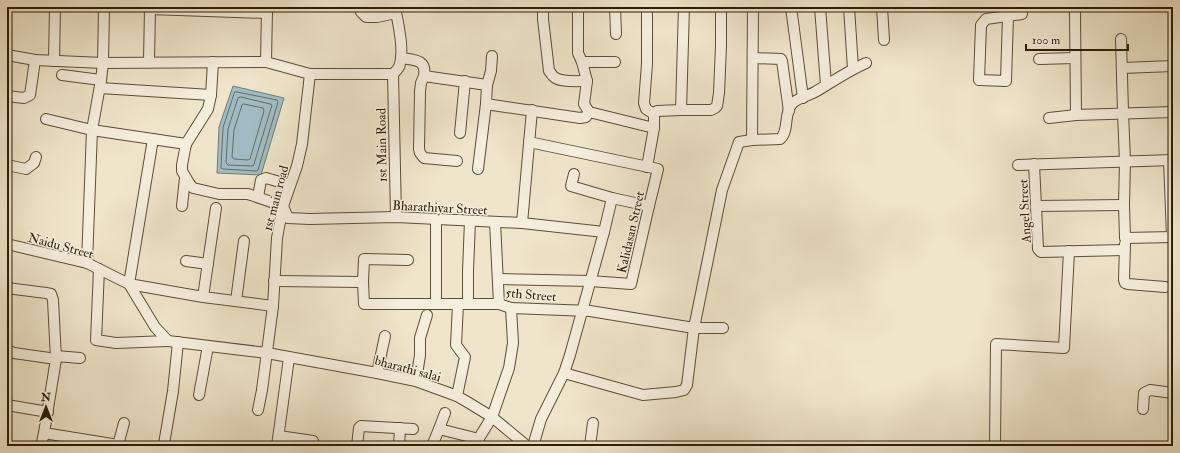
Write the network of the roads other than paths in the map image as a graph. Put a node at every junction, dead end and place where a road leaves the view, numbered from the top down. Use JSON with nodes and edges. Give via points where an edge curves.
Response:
{"nodes":[{"id":1,"x":55,"y":7,"type":"edge"},
{"id":2,"x":104,"y":7,"type":"edge"},
{"id":3,"x":359,"y":7,"type":"edge"},
{"id":4,"x":543,"y":7,"type":"edge"},
{"id":5,"x":578,"y":7,"type":"edge"},
{"id":6,"x":615,"y":7,"type":"edge"},
{"id":7,"x":647,"y":7,"type":"edge"},
{"id":8,"x":684,"y":7,"type":"edge"},
{"id":9,"x":721,"y":7,"type":"edge"},
{"id":10,"x":753,"y":7,"type":"edge"},
{"id":11,"x":791,"y":7,"type":"edge"},
{"id":12,"x":820,"y":7,"type":"edge"},
{"id":13,"x":849,"y":7,"type":"edge"},
{"id":14,"x":882,"y":7,"type":"edge"},
{"id":15,"x":150,"y":8,"type":"edge"},
{"id":16,"x":267,"y":10,"type":"edge"},
{"id":17,"x":396,"y":10,"type":"edge"},
{"id":18,"x":1022,"y":11,"type":"edge"},
{"id":19,"x":1075,"y":12,"type":"dead end"},
{"id":20,"x":1008,"y":16,"type":"junction"},
{"id":21,"x":616,"y":34,"type":"dead end"},
{"id":22,"x":1121,"y":39,"type":"dead end"},
{"id":23,"x":884,"y":40,"type":"dead end"},
{"id":24,"x":7,"y":55,"type":"edge"},
{"id":25,"x":492,"y":56,"type":"dead end"},
{"id":26,"x":401,"y":58,"type":"junction"},
{"id":27,"x":753,"y":58,"type":"junction"},
{"id":28,"x":1076,"y":58,"type":"junction"},
{"id":29,"x":1039,"y":59,"type":"dead end"},
{"id":30,"x":36,"y":60,"type":"junction"},
{"id":31,"x":54,"y":61,"type":"junction"},
{"id":32,"x":149,"y":62,"type":"junction"},
{"id":33,"x":213,"y":62,"type":"junction"},
{"id":34,"x":266,"y":62,"type":"junction"},
{"id":35,"x":582,"y":62,"type":"junction"},
{"id":36,"x":615,"y":62,"type":"dead end"},
{"id":37,"x":102,"y":63,"type":"junction"},
{"id":38,"x":866,"y":63,"type":"dead end"},
{"id":39,"x":1173,"y":66,"type":"edge"},
{"id":40,"x":1122,"y":68,"type":"junction"},
{"id":41,"x":853,"y":69,"type":"junction"},
{"id":42,"x":310,"y":74,"type":"junction"},
{"id":43,"x":393,"y":74,"type":"junction"},
{"id":44,"x":62,"y":75,"type":"dead end"},
{"id":45,"x":424,"y":76,"type":"junction"},
{"id":46,"x":465,"y":81,"type":"junction"},
{"id":47,"x":587,"y":81,"type":"junction"},
{"id":48,"x":101,"y":84,"type":"junction"},
{"id":49,"x":487,"y":85,"type":"junction"},
{"id":50,"x":826,"y":86,"type":"junction"},
{"id":51,"x":7,"y":96,"type":"edge"},
{"id":52,"x":211,"y":96,"type":"junction"},
{"id":53,"x":803,"y":98,"type":"junction"},
{"id":54,"x":486,"y":104,"type":"junction"},
{"id":55,"x":532,"y":110,"type":"junction"},
{"id":56,"x":680,"y":110,"type":"junction"},
{"id":57,"x":789,"y":111,"type":"junction"},
{"id":58,"x":589,"y":112,"type":"junction"},
{"id":59,"x":1173,"y":112,"type":"edge"},
{"id":60,"x":1123,"y":113,"type":"junction"},
{"id":61,"x":654,"y":114,"type":"junction"},
{"id":62,"x":1076,"y":116,"type":"junction"},
{"id":63,"x":1048,"y":118,"type":"dead end"},
{"id":64,"x":46,"y":120,"type":"dead end"},
{"id":65,"x":654,"y":128,"type":"junction"},
{"id":66,"x":92,"y":130,"type":"junction"},
{"id":67,"x":460,"y":133,"type":"dead end"},
{"id":68,"x":153,"y":139,"type":"junction"},
{"id":69,"x":752,"y":140,"type":"junction"},
{"id":70,"x":529,"y":142,"type":"junction"},
{"id":71,"x":186,"y":144,"type":"junction"},
{"id":72,"x":36,"y":157,"type":"dead end"},
{"id":73,"x":1171,"y":160,"type":"edge"},
{"id":74,"x":457,"y":161,"type":"dead end"},
{"id":75,"x":1125,"y":161,"type":"junction"},
{"id":76,"x":1034,"y":164,"type":"junction"},
{"id":77,"x":7,"y":165,"type":"edge"},
{"id":78,"x":1018,"y":165,"type":"dead end"},
{"id":79,"x":647,"y":167,"type":"junction"},
{"id":80,"x":478,"y":169,"type":"dead end"},
{"id":81,"x":574,"y":174,"type":"dead end"},
{"id":82,"x":185,"y":178,"type":"junction"},
{"id":83,"x":290,"y":185,"type":"junction"},
{"id":84,"x":258,"y":197,"type":"junction"},
{"id":85,"x":612,"y":198,"type":"junction"},
{"id":86,"x":1124,"y":205,"type":"junction"},
{"id":87,"x":182,"y":206,"type":"dead end"},
{"id":88,"x":283,"y":206,"type":"junction"},
{"id":89,"x":649,"y":206,"type":"junction"},
{"id":90,"x":1036,"y":206,"type":"junction"},
{"id":91,"x":216,"y":208,"type":"dead end"},
{"id":92,"x":396,"y":216,"type":"junction"},
{"id":93,"x":436,"y":219,"type":"junction"},
{"id":94,"x":470,"y":221,"type":"junction"},
{"id":95,"x":495,"y":222,"type":"junction"},
{"id":96,"x":522,"y":223,"type":"junction"},
{"id":97,"x":604,"y":232,"type":"junction"},
{"id":98,"x":1173,"y":237,"type":"edge"},
{"id":99,"x":1125,"y":238,"type":"junction"},
{"id":100,"x":244,"y":241,"type":"dead end"},
{"id":101,"x":7,"y":244,"type":"edge"},
{"id":102,"x":1124,"y":250,"type":"junction"},
{"id":103,"x":1069,"y":251,"type":"junction"},
{"id":104,"x":408,"y":260,"type":"dead end"},
{"id":105,"x":186,"y":261,"type":"dead end"},
{"id":106,"x":87,"y":263,"type":"junction"},
{"id":107,"x":208,"y":264,"type":"junction"},
{"id":108,"x":99,"y":269,"type":"junction"},
{"id":109,"x":498,"y":279,"type":"junction"},
{"id":110,"x":274,"y":281,"type":"junction"},
{"id":111,"x":590,"y":281,"type":"junction"},
{"id":112,"x":364,"y":282,"type":"junction"},
{"id":113,"x":129,"y":284,"type":"junction"},
{"id":114,"x":1165,"y":287,"type":"dead end"},
{"id":115,"x":7,"y":288,"type":"edge"},
{"id":116,"x":203,"y":298,"type":"junction"},
{"id":117,"x":236,"y":301,"type":"junction"},
{"id":118,"x":436,"y":304,"type":"junction"},
{"id":119,"x":463,"y":304,"type":"junction"},
{"id":120,"x":499,"y":304,"type":"junction"},
{"id":121,"x":273,"y":306,"type":"junction"},
{"id":122,"x":511,"y":308,"type":"junction"},
{"id":123,"x":582,"y":310,"type":"junction"},
{"id":124,"x":427,"y":315,"type":"dead end"},
{"id":125,"x":694,"y":328,"type":"junction"},
{"id":126,"x":724,"y":328,"type":"dead end"},
{"id":127,"x":385,"y":336,"type":"dead end"},
{"id":128,"x":173,"y":341,"type":"junction"},
{"id":129,"x":208,"y":346,"type":"junction"},
{"id":130,"x":7,"y":350,"type":"edge"},
{"id":131,"x":267,"y":353,"type":"junction"},
{"id":132,"x":56,"y":357,"type":"junction"},
{"id":133,"x":80,"y":358,"type":"dead end"},
{"id":134,"x":289,"y":358,"type":"junction"},
{"id":135,"x":377,"y":373,"type":"junction"},
{"id":136,"x":564,"y":373,"type":"junction"},
{"id":137,"x":416,"y":381,"type":"junction"},
{"id":138,"x":1173,"y":393,"type":"edge"},
{"id":139,"x":199,"y":394,"type":"dead end"},
{"id":140,"x":458,"y":396,"type":"junction"},
{"id":141,"x":7,"y":405,"type":"edge"},
{"id":142,"x":1142,"y":409,"type":"dead end"},
{"id":143,"x":258,"y":410,"type":"dead end"},
{"id":144,"x":48,"y":412,"type":"junction"},
{"id":145,"x":445,"y":414,"type":"dead end"},
{"id":146,"x":492,"y":417,"type":"junction"},
{"id":147,"x":124,"y":423,"type":"dead end"},
{"id":148,"x":593,"y":423,"type":"dead end"},
{"id":149,"x":400,"y":428,"type":"junction"},
{"id":150,"x":413,"y":428,"type":"dead end"},
{"id":151,"x":439,"y":429,"type":"junction"},
{"id":152,"x":44,"y":433,"type":"junction"},
{"id":153,"x":278,"y":441,"type":"edge"},
{"id":154,"x":313,"y":441,"type":"dead end"},
{"id":155,"x":476,"y":442,"type":"edge"},
{"id":156,"x":166,"y":445,"type":"edge"},
{"id":157,"x":41,"y":446,"type":"edge"},
{"id":158,"x":118,"y":446,"type":"edge"},
{"id":159,"x":357,"y":446,"type":"edge"},
{"id":160,"x":399,"y":446,"type":"edge"},
{"id":161,"x":432,"y":446,"type":"edge"},
{"id":162,"x":527,"y":446,"type":"edge"},
{"id":163,"x":533,"y":446,"type":"edge"},
{"id":164,"x":590,"y":446,"type":"edge"},
{"id":165,"x":996,"y":446,"type":"edge"}],
"edges":[{"from":1,"to":31,"type":"street"},
{"from":2,"to":37,"type":"street"},
{"from":3,"to":17,"type":"street","via":[[366,17],[377,17]]},
{"from":4,"to":47,"type":"street","via":[[549,71],[558,79]]},
{"from":5,"to":35,"type":"street","via":[[578,53]]},
{"from":6,"to":21,"type":"street"},
{"from":7,"to":61,"type":"street","via":[[644,103],[646,109]]},
{"from":8,"to":56,"type":"street"},
{"from":9,"to":56,"type":"street","via":[[717,106],[711,110]]},
{"from":10,"to":27,"type":"street"},
{"from":11,"to":53,"type":"street"},
{"from":12,"to":50,"type":"street"},
{"from":13,"to":41,"type":"street"},
{"from":14,"to":23,"type":"street"},
{"from":15,"to":16,"type":"street"},
{"from":15,"to":32,"type":"street"},
{"from":16,"to":34,"type":"street"},
{"from":17,"to":26,"type":"street","via":[[401,38]]},
{"from":18,"to":20,"type":"street"},
{"from":19,"to":28,"type":"street"},
{"from":20,"to":20,"type":"street","via":[[986,19],[982,25],[979,80],[1006,81]]},
{"from":22,"to":40,"type":"street"},
{"from":24,"to":30,"type":"street"},
{"from":25,"to":49,"type":"street"},
{"from":26,"to":43,"type":"street","via":[[399,68]]},
{"from":26,"to":45,"type":"street","via":[[423,64]]},
{"from":27,"to":57,"type":"street","via":[[781,59]]},
{"from":27,"to":69,"type":"street"},
{"from":28,"to":29,"type":"street"},
{"from":28,"to":62,"type":"street"},
{"from":30,"to":31,"type":"street"},
{"from":30,"to":51,"type":"street","via":[[30,95],[24,98]]},
{"from":31,"to":37,"type":"street"},
{"from":32,"to":33,"type":"street"},
{"from":32,"to":37,"type":"street"},
{"from":33,"to":34,"type":"street"},
{"from":33,"to":52,"type":"street"},
{"from":34,"to":42,"type":"street"},
{"from":35,"to":36,"type":"street"},
{"from":35,"to":47,"type":"street"},
{"from":37,"to":48,"type":"street"},
{"from":38,"to":41,"type":"street"},
{"from":39,"to":40,"type":"street"},
{"from":40,"to":60,"type":"street"},
{"from":41,"to":50,"type":"street"},
{"from":42,"to":43,"type":"street"},
{"from":42,"to":83,"type":"street","name":"1st main road","via":[[302,144]]},
{"from":43,"to":92,"type":"street","name":"1st Main Road"},
{"from":44,"to":48,"type":"street"},
{"from":45,"to":46,"type":"street"},
{"from":45,"to":74,"type":"street","via":[[420,91],[420,153],[424,158]]},
{"from":46,"to":49,"type":"street"},
{"from":46,"to":67,"type":"street"},
{"from":47,"to":58,"type":"street","via":[[584,104]]},
{"from":48,"to":52,"type":"street"},
{"from":48,"to":66,"type":"street"},
{"from":49,"to":54,"type":"street"},
{"from":50,"to":53,"type":"street"},
{"from":52,"to":71,"type":"street","via":[[208,109]]},
{"from":53,"to":57,"type":"street","via":[[790,106]]},
{"from":54,"to":55,"type":"street"},
{"from":54,"to":80,"type":"street"},
{"from":55,"to":58,"type":"street","via":[[580,118],[586,117]]},
{"from":55,"to":70,"type":"street"},
{"from":56,"to":61,"type":"street","via":[[656,111]]},
{"from":57,"to":69,"type":"street","via":[[782,138]]},
{"from":58,"to":65,"type":"street"},
{"from":59,"to":60,"type":"street"},
{"from":60,"to":62,"type":"street"},
{"from":60,"to":75,"type":"street"},
{"from":61,"to":65,"type":"street"},
{"from":62,"to":63,"type":"street"},
{"from":64,"to":66,"type":"street"},
{"from":65,"to":79,"type":"street"},
{"from":66,"to":68,"type":"street"},
{"from":66,"to":106,"type":"street"},
{"from":68,"to":71,"type":"street"},
{"from":68,"to":113,"type":"street"},
{"from":69,"to":125,"type":"street","via":[[739,142],[722,190]]},
{"from":70,"to":79,"type":"street"},
{"from":70,"to":96,"type":"street"},
{"from":71,"to":82,"type":"street","via":[[182,165]]},
{"from":72,"to":77,"type":"street","via":[[34,163],[26,169]]},
{"from":73,"to":75,"type":"street"},
{"from":73,"to":98,"type":"street"},
{"from":75,"to":76,"type":"street"},
{"from":75,"to":86,"type":"street"},
{"from":76,"to":78,"type":"street"},
{"from":76,"to":90,"type":"street","name":"Angel Street"},
{"from":79,"to":89,"type":"street","name":"Kalidasan Street","via":[[658,170]]},
{"from":81,"to":85,"type":"street","via":[[571,186]]},
{"from":82,"to":84,"type":"street","via":[[193,188],[219,194],[248,194]]},
{"from":82,"to":87,"type":"street"},
{"from":83,"to":84,"type":"street","via":[[262,179]]},
{"from":83,"to":88,"type":"street","name":"1st main road"},
{"from":84,"to":88,"type":"street"},
{"from":85,"to":89,"type":"street"},
{"from":85,"to":97,"type":"street"},
{"from":86,"to":90,"type":"street"},
{"from":86,"to":99,"type":"street"},
{"from":88,"to":92,"type":"street","name":"Bharathiyar Street","via":[[288,218]]},
{"from":88,"to":110,"type":"street","name":"1st main road","via":[[277,238]]},
{"from":89,"to":111,"type":"street","name":"Kalidasan Street","via":[[631,284]]},
{"from":90,"to":103,"type":"street","name":"Angel Street","via":[[1039,251]]},
{"from":91,"to":107,"type":"street"},
{"from":92,"to":93,"type":"street","name":"Bharathiyar Street"},
{"from":93,"to":94,"type":"street","name":"Bharathiyar Street"},
{"from":93,"to":118,"type":"street"},
{"from":94,"to":95,"type":"street","name":"Bharathiyar Street"},
{"from":94,"to":119,"type":"street","via":[[468,271]]},
{"from":95,"to":96,"type":"street","name":"Bharathiyar Street"},
{"from":95,"to":109,"type":"street"},
{"from":96,"to":97,"type":"street","name":"Bharathiyar Street"},
{"from":97,"to":111,"type":"street"},
{"from":98,"to":99,"type":"street"},
{"from":99,"to":102,"type":"street"},
{"from":100,"to":117,"type":"street"},
{"from":101,"to":106,"type":"street","name":"Naidu Street"},
{"from":102,"to":103,"type":"street"},
{"from":102,"to":114,"type":"street","via":[[1125,283]]},
{"from":103,"to":165,"type":"street","via":[[1064,348],[996,344]]},
{"from":104,"to":112,"type":"street","via":[[364,259]]},
{"from":105,"to":107,"type":"street"},
{"from":106,"to":108,"type":"street","name":"Naidu Street"},
{"from":107,"to":116,"type":"street"},
{"from":108,"to":113,"type":"street","name":"Naidu Street"},
{"from":108,"to":128,"type":"street","via":[[96,340],[116,343]]},
{"from":109,"to":111,"type":"street"},
{"from":109,"to":120,"type":"street"},
{"from":110,"to":112,"type":"street"},
{"from":110,"to":121,"type":"street","name":"1st main road"},
{"from":111,"to":123,"type":"street"},
{"from":112,"to":118,"type":"street","name":"5th Street","via":[[364,304]]},
{"from":113,"to":116,"type":"street","name":"Naidu Street"},
{"from":113,"to":128,"type":"street","via":[[155,328]]},
{"from":115,"to":132,"type":"street","via":[[51,294]]},
{"from":116,"to":117,"type":"street","name":"Naidu Street"},
{"from":117,"to":121,"type":"street","name":"Naidu Street"},
{"from":118,"to":119,"type":"street","name":"5th Street"},
{"from":119,"to":120,"type":"street","name":"5th Street"},
{"from":119,"to":140,"type":"street","via":[[456,345],[465,357]]},
{"from":120,"to":122,"type":"street","name":"5th Street"},
{"from":121,"to":131,"type":"street","name":"1st main road"},
{"from":122,"to":123,"type":"street","name":"5th Street"},
{"from":122,"to":146,"type":"street","via":[[513,342],[509,368]]},
{"from":123,"to":125,"type":"street","name":"5th Street"},
{"from":123,"to":136,"type":"street"},
{"from":124,"to":137,"type":"street","via":[[420,338]]},
{"from":125,"to":126,"type":"street","name":"5th Street"},
{"from":125,"to":136,"type":"street","via":[[687,385],[684,390],[643,395]]},
{"from":127,"to":135,"type":"street"},
{"from":128,"to":129,"type":"street"},
{"from":128,"to":156,"type":"street","via":[[173,391]]},
{"from":129,"to":131,"type":"street"},
{"from":129,"to":139,"type":"street"},
{"from":130,"to":132,"type":"street"},
{"from":131,"to":134,"type":"street","name":"bharathi salai"},
{"from":131,"to":143,"type":"street","name":"1st main road"},
{"from":132,"to":133,"type":"street"},
{"from":132,"to":144,"type":"street"},
{"from":134,"to":135,"type":"street","name":"bharathi salai"},
{"from":134,"to":153,"type":"street"},
{"from":135,"to":137,"type":"street","name":"bharathi salai"},
{"from":136,"to":163,"type":"street","via":[[541,419]]},
{"from":137,"to":140,"type":"street","name":"bharathi salai"},
{"from":138,"to":142,"type":"street","via":[[1147,391],[1144,393]]},
{"from":140,"to":146,"type":"street","name":"bharathi salai"},
{"from":141,"to":144,"type":"street"},
{"from":144,"to":152,"type":"street"},
{"from":145,"to":151,"type":"street"},
{"from":146,"to":155,"type":"street"},
{"from":146,"to":162,"type":"street","name":"bharathi salai"},
{"from":147,"to":158,"type":"street"},
{"from":148,"to":164,"type":"street"},
{"from":149,"to":150,"type":"street"},
{"from":149,"to":159,"type":"street","via":[[362,426],[359,428]]},
{"from":149,"to":160,"type":"street"},
{"from":151,"to":155,"type":"street"},
{"from":151,"to":161,"type":"street"},
{"from":152,"to":157,"type":"street"},
{"from":152,"to":158,"type":"street"},
{"from":153,"to":154,"type":"street"}]}
